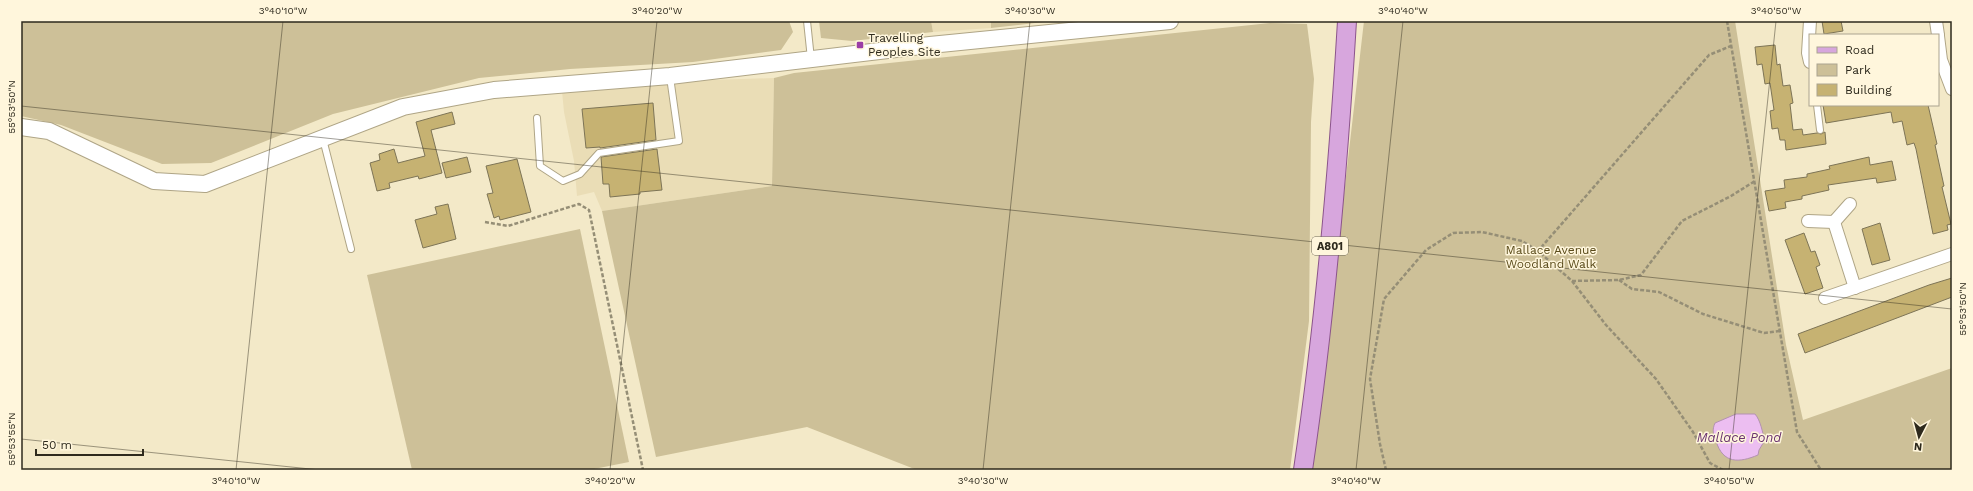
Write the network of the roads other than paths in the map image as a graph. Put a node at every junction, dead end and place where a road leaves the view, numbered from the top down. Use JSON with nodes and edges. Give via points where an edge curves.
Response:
{"nodes":[{"id":1,"x":807,"y":21,"type":"edge"},
{"id":2,"x":1170,"y":21,"type":"edge"},
{"id":3,"x":1347,"y":21,"type":"edge"},
{"id":4,"x":1810,"y":21,"type":"edge"},
{"id":5,"x":1936,"y":21,"type":"edge"},
{"id":6,"x":1809,"y":34,"type":"edge"},
{"id":7,"x":1938,"y":34,"type":"edge"},
{"id":8,"x":1809,"y":37,"type":"edge"},
{"id":9,"x":1939,"y":48,"type":"edge"},
{"id":10,"x":1809,"y":58,"type":"edge"},
{"id":11,"x":811,"y":59,"type":"junction"},
{"id":12,"x":1940,"y":61,"type":"edge"},
{"id":13,"x":670,"y":76,"type":"junction"},
{"id":14,"x":1952,"y":89,"type":"edge"},
{"id":15,"x":1817,"y":106,"type":"edge"},
{"id":16,"x":537,"y":118,"type":"dead end"},
{"id":17,"x":21,"y":127,"type":"edge"},
{"id":18,"x":1820,"y":130,"type":"dead end"},
{"id":19,"x":323,"y":138,"type":"junction"},
{"id":20,"x":1850,"y":204,"type":"dead end"},
{"id":21,"x":1808,"y":221,"type":"dead end"},
{"id":22,"x":1834,"y":222,"type":"junction"},
{"id":23,"x":352,"y":249,"type":"dead end"},
{"id":24,"x":1952,"y":254,"type":"edge"},
{"id":25,"x":1856,"y":288,"type":"junction"},
{"id":26,"x":1825,"y":298,"type":"dead end"},
{"id":27,"x":1303,"y":470,"type":"edge"}],
"edges":[{"from":1,"to":11,"type":"lane"},
{"from":2,"to":11,"type":"main road"},
{"from":3,"to":27,"type":"main road","number":"A801","via":[[1327,279]]},
{"from":4,"to":6,"type":"street"},
{"from":5,"to":7,"type":"street"},
{"from":8,"to":10,"type":"street"},
{"from":9,"to":12,"type":"street"},
{"from":11,"to":13,"type":"main road"},
{"from":12,"to":14,"type":"street"},
{"from":13,"to":16,"type":"lane","via":[[679,141],[599,153],[580,174],[563,181],[540,166]]},
{"from":13,"to":19,"type":"main road","via":[[494,90],[403,107]]},
{"from":15,"to":18,"type":"lane"},
{"from":17,"to":19,"type":"main road","via":[[49,131],[154,181],[205,184]]},
{"from":19,"to":23,"type":"lane"},
{"from":20,"to":22,"type":"street"},
{"from":21,"to":22,"type":"street"},
{"from":22,"to":25,"type":"street"},
{"from":24,"to":25,"type":"street"},
{"from":25,"to":26,"type":"street"}]}
